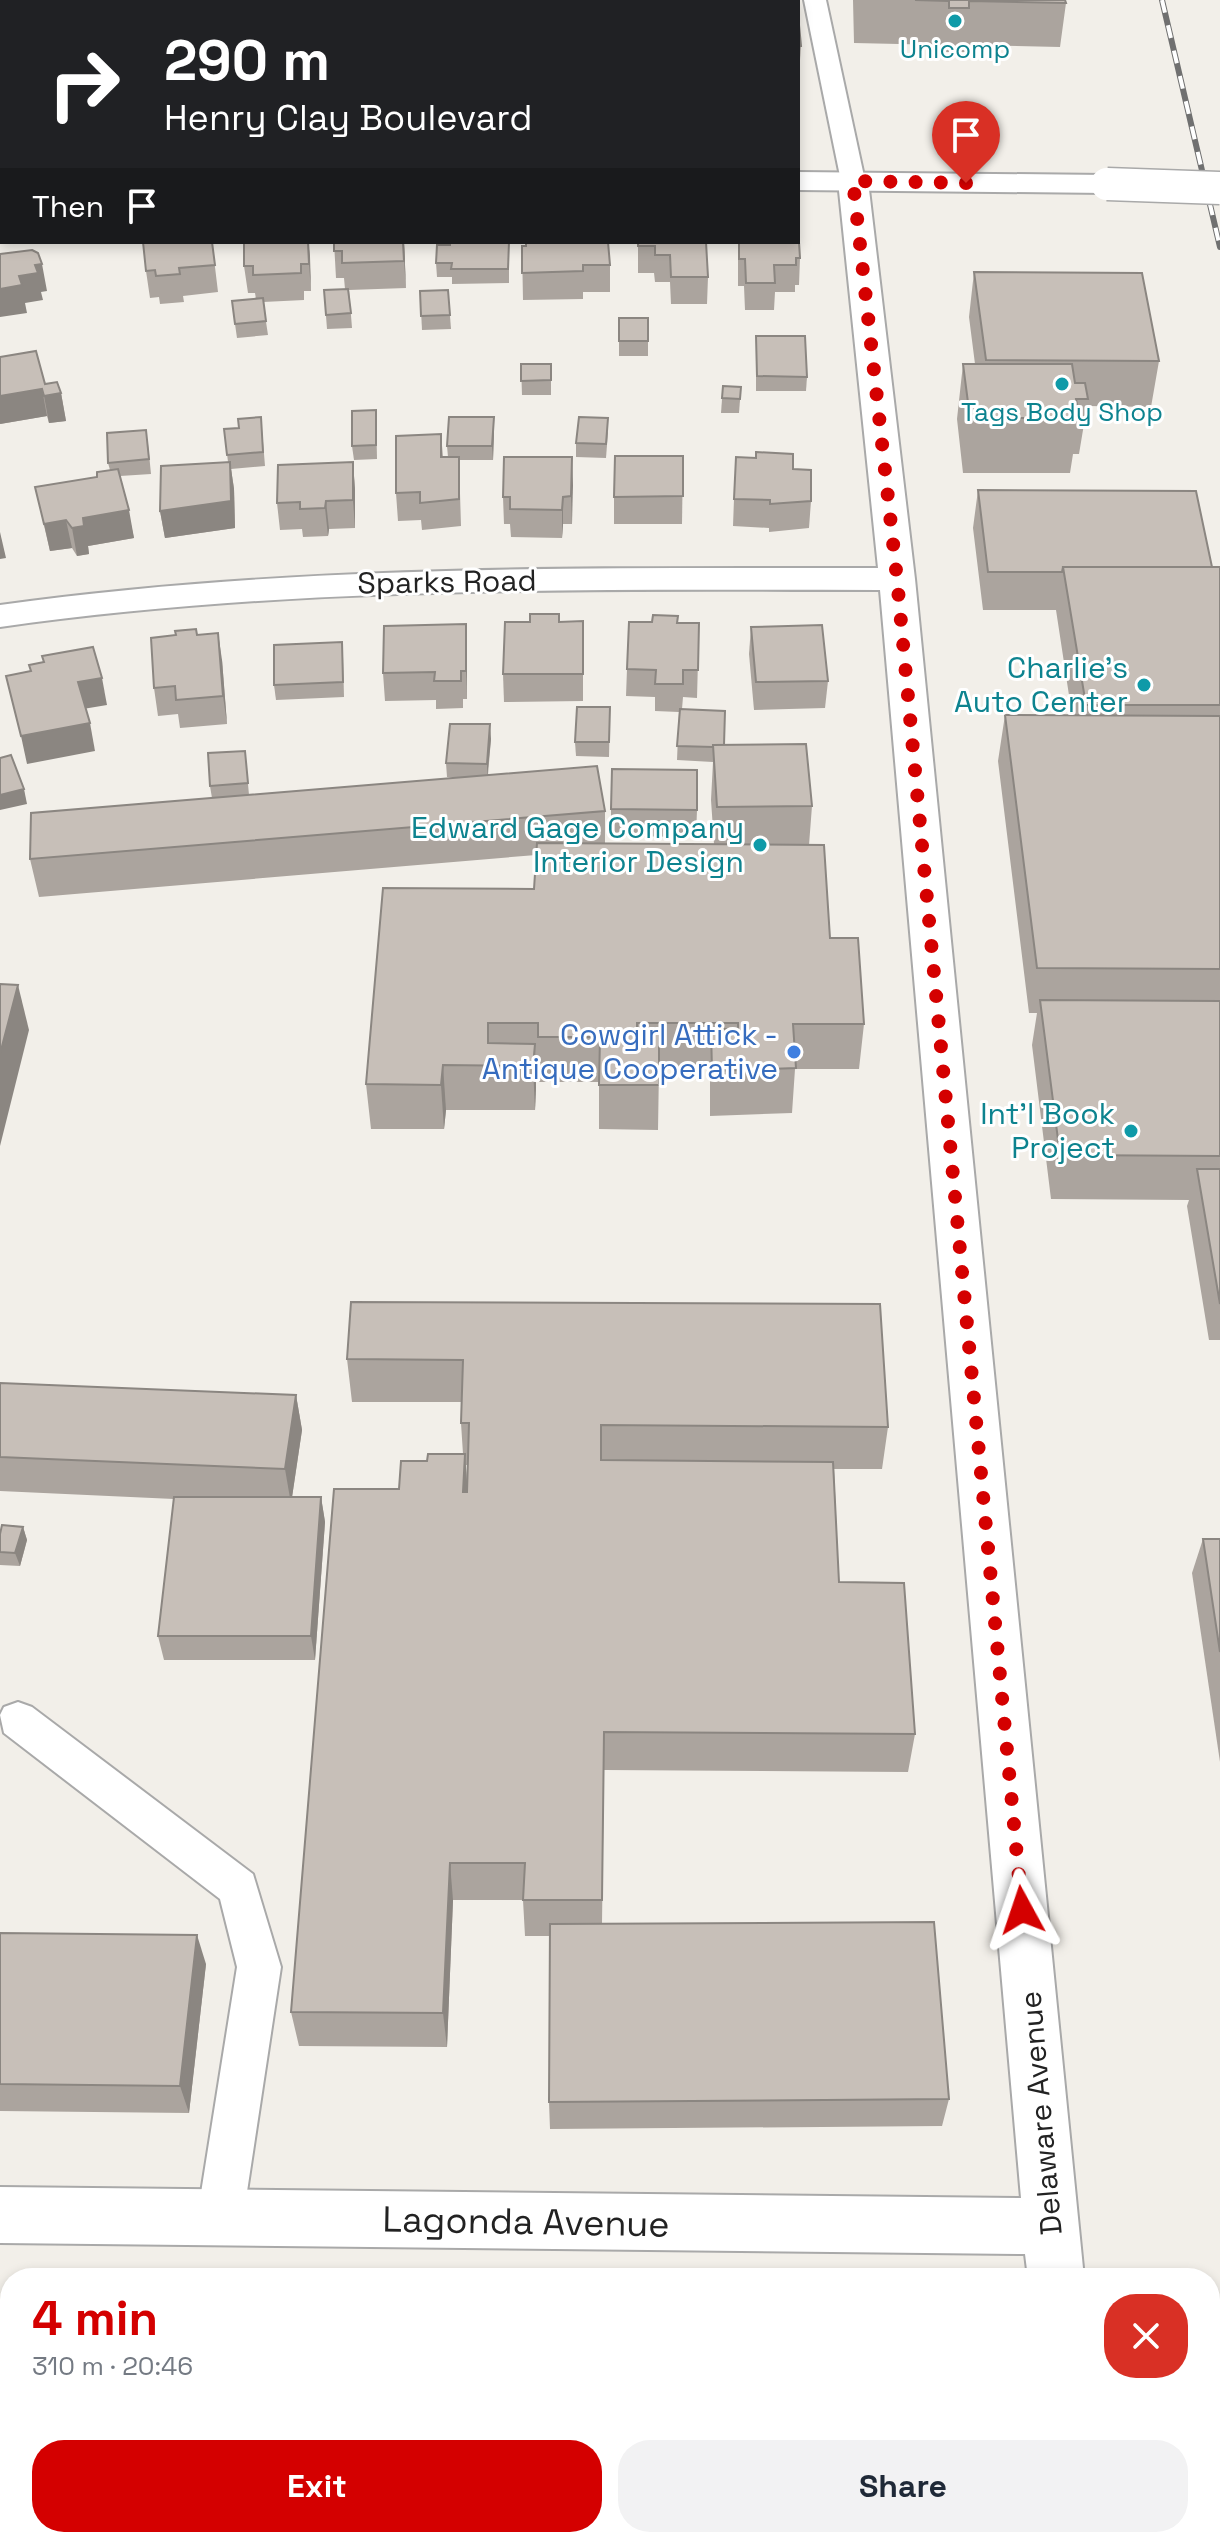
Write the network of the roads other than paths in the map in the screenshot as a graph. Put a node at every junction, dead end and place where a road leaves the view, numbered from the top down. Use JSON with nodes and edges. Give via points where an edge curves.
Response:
{"nodes":[{"id":1,"x":815,"y":0,"type":"edge"},
{"id":2,"x":800,"y":181,"type":"edge"},
{"id":3,"x":853,"y":181,"type":"junction"},
{"id":4,"x":1220,"y":188,"type":"edge"},
{"id":5,"x":897,"y":579,"type":"junction"},
{"id":6,"x":0,"y":616,"type":"edge"},
{"id":7,"x":18,"y":1720,"type":"dead end"},
{"id":8,"x":0,"y":2215,"type":"edge"},
{"id":9,"x":220,"y":2218,"type":"junction"},
{"id":10,"x":1054,"y":2252,"type":"edge"}],
"edges":[{"from":1,"to":3,"type":"lane"},
{"from":2,"to":3,"type":"street"},
{"from":3,"to":4,"type":"street","bridge":true},
{"from":3,"to":5,"type":"street","name":"Delaware Avenue"},
{"from":5,"to":6,"type":"street","name":"Sparks Road","via":[[263,585]]},
{"from":5,"to":10,"type":"street","name":"Delaware Avenue"},
{"from":7,"to":9,"type":"lane","via":[[238,1888],[259,1967]]},
{"from":8,"to":9,"type":"street","name":"Lagonda Avenue"},
{"from":9,"to":10,"type":"street","name":"Lagonda Avenue"}]}
